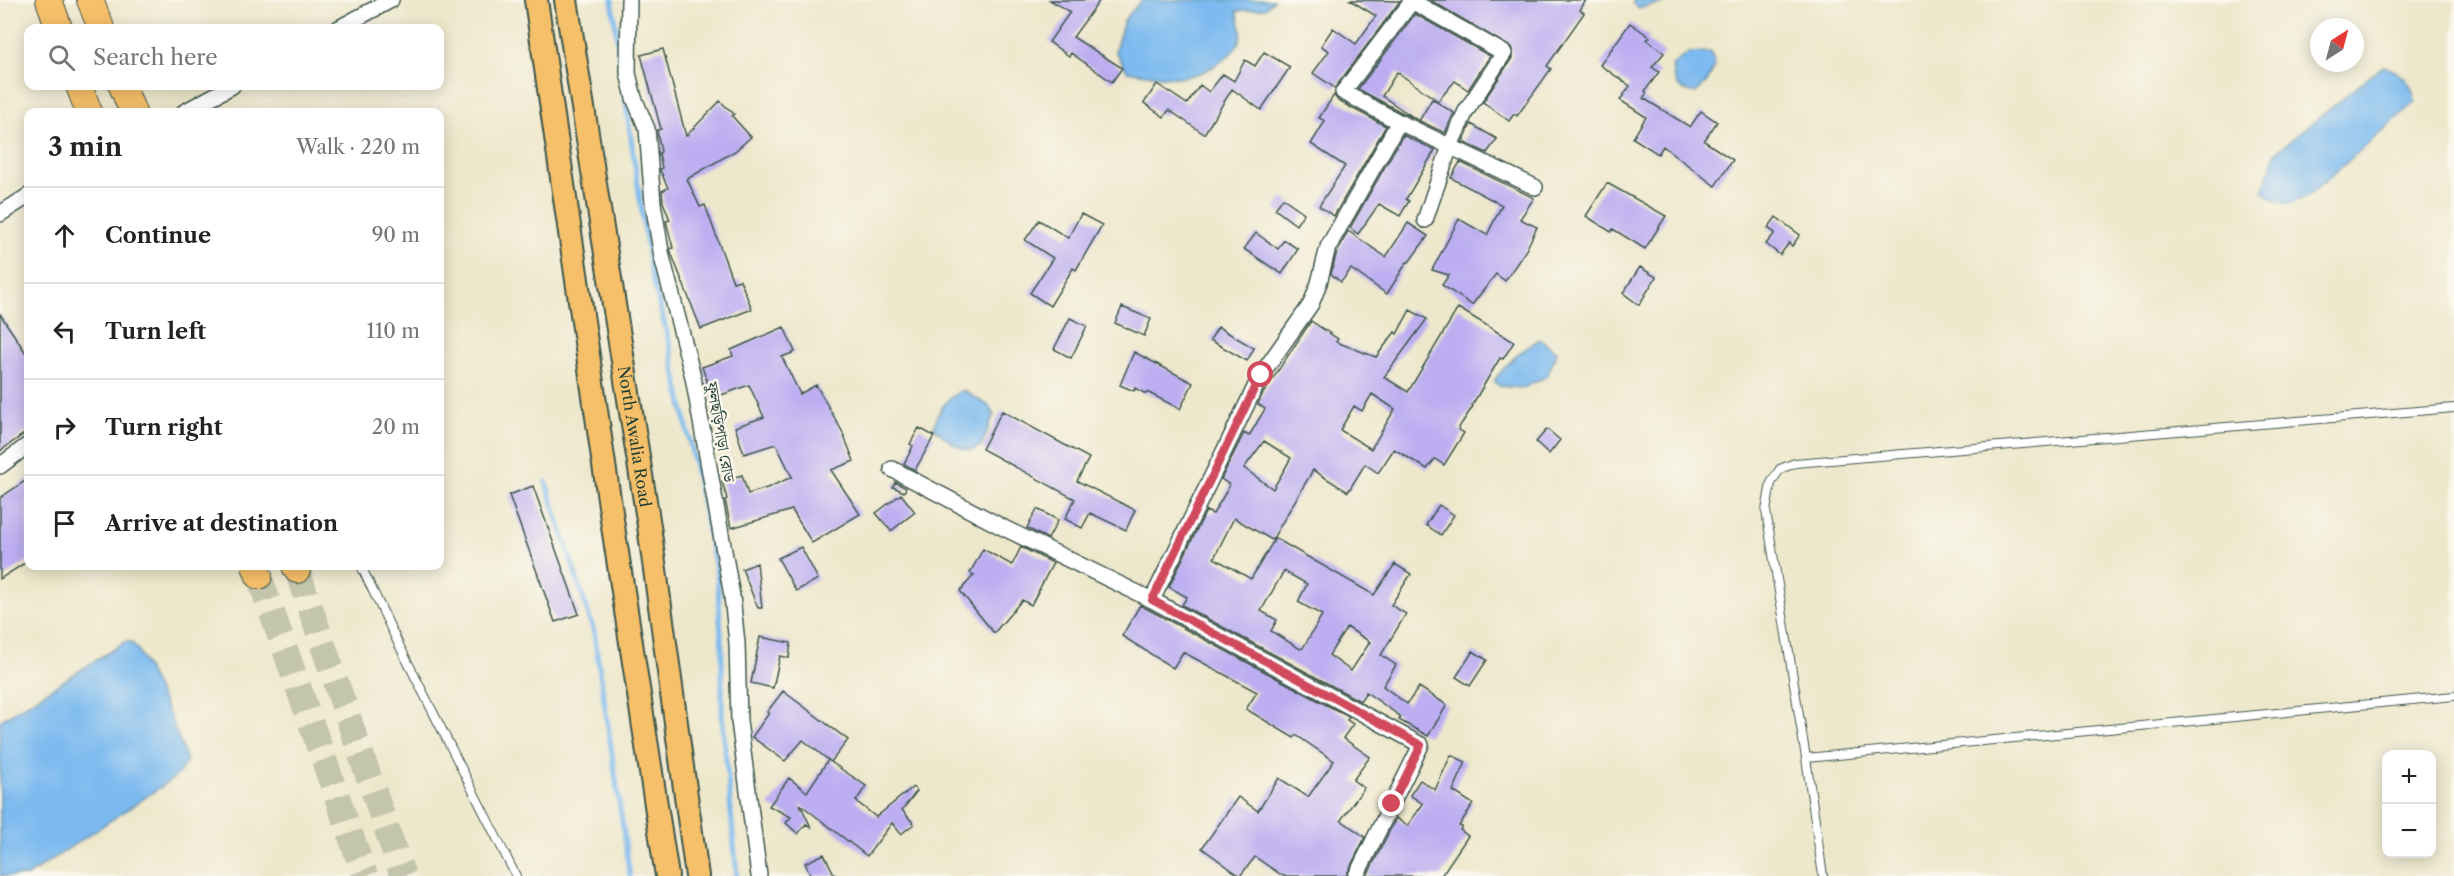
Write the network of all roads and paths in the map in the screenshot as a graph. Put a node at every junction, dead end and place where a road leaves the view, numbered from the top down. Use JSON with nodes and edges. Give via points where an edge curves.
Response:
{"nodes":[{"id":1,"x":49,"y":0,"type":"edge"},
{"id":2,"x":90,"y":0,"type":"edge"},
{"id":3,"x":391,"y":0,"type":"edge"},
{"id":4,"x":536,"y":0,"type":"edge"},
{"id":5,"x":566,"y":0,"type":"edge"},
{"id":6,"x":629,"y":0,"type":"edge"},
{"id":7,"x":1412,"y":0,"type":"edge"},
{"id":8,"x":58,"y":24,"type":"edge"},
{"id":9,"x":99,"y":24,"type":"edge"},
{"id":10,"x":346,"y":24,"type":"edge"},
{"id":11,"x":81,"y":90,"type":"edge"},
{"id":12,"x":227,"y":90,"type":"edge"},
{"id":13,"x":207,"y":107,"type":"edge"},
{"id":14,"x":87,"y":108,"type":"edge"},
{"id":15,"x":1399,"y":122,"type":"junction"},
{"id":16,"x":1450,"y":146,"type":"junction"},
{"id":17,"x":1535,"y":187,"type":"dead end"},
{"id":18,"x":24,"y":199,"type":"edge"},
{"id":19,"x":0,"y":214,"type":"edge"},
{"id":20,"x":1425,"y":220,"type":"dead end"},
{"id":21,"x":2454,"y":408,"type":"edge"},
{"id":22,"x":635,"y":437,"type":"junction"},
{"id":23,"x":600,"y":442,"type":"junction"},
{"id":24,"x":24,"y":448,"type":"edge"},
{"id":25,"x":0,"y":466,"type":"edge"},
{"id":26,"x":892,"y":469,"type":"dead end"},
{"id":27,"x":647,"y":519,"type":"junction"},
{"id":28,"x":613,"y":524,"type":"junction"},
{"id":29,"x":363,"y":570,"type":"edge"},
{"id":30,"x":1152,"y":600,"type":"junction"},
{"id":31,"x":2454,"y":696,"type":"edge"},
{"id":32,"x":1806,"y":758,"type":"junction"},
{"id":33,"x":516,"y":876,"type":"edge"},
{"id":34,"x":667,"y":876,"type":"edge"},
{"id":35,"x":697,"y":876,"type":"edge"},
{"id":36,"x":759,"y":876,"type":"edge"},
{"id":37,"x":1356,"y":876,"type":"edge"},
{"id":38,"x":1823,"y":876,"type":"edge"}],
"edges":[{"from":1,"to":8,"type":"highway"},
{"from":2,"to":9,"type":"highway"},
{"from":3,"to":10,"type":"street"},
{"from":4,"to":23,"type":"main road","name":"North Awalia Road"},
{"from":5,"to":22,"type":"main road","name":"North Awalia Road"},
{"from":6,"to":36,"type":"street","name":"ফুলছড়িপাড়া রোড","via":[[628,73],[647,129],[662,257],[693,377],[732,596],[739,721]]},
{"from":7,"to":15,"type":"street","via":[[1343,92]]},
{"from":7,"to":16,"type":"street","via":[[1504,53],[1466,111]]},
{"from":11,"to":14,"type":"highway"},
{"from":12,"to":13,"type":"street"},
{"from":15,"to":16,"type":"street"},
{"from":15,"to":30,"type":"street","via":[[1328,247],[1311,304],[1251,394]]},
{"from":16,"to":17,"type":"street"},
{"from":16,"to":20,"type":"street"},
{"from":18,"to":19,"type":"street"},
{"from":21,"to":32,"type":"lane","via":[[1795,463],[1780,469],[1772,483],[1766,511]]},
{"from":22,"to":23,"type":"main road"},
{"from":22,"to":27,"type":"main road","name":"North Awalia Road"},
{"from":23,"to":28,"type":"main road","name":"North Awalia Road"},
{"from":24,"to":25,"type":"street"},
{"from":26,"to":30,"type":"street"},
{"from":27,"to":28,"type":"main road"},
{"from":27,"to":35,"type":"main road","name":"North Awalia Road"},
{"from":28,"to":34,"type":"main road","name":"North Awalia Road"},
{"from":29,"to":33,"type":"lane"},
{"from":30,"to":37,"type":"street","via":[[1421,745]]},
{"from":31,"to":32,"type":"lane"},
{"from":32,"to":38,"type":"lane"}]}
